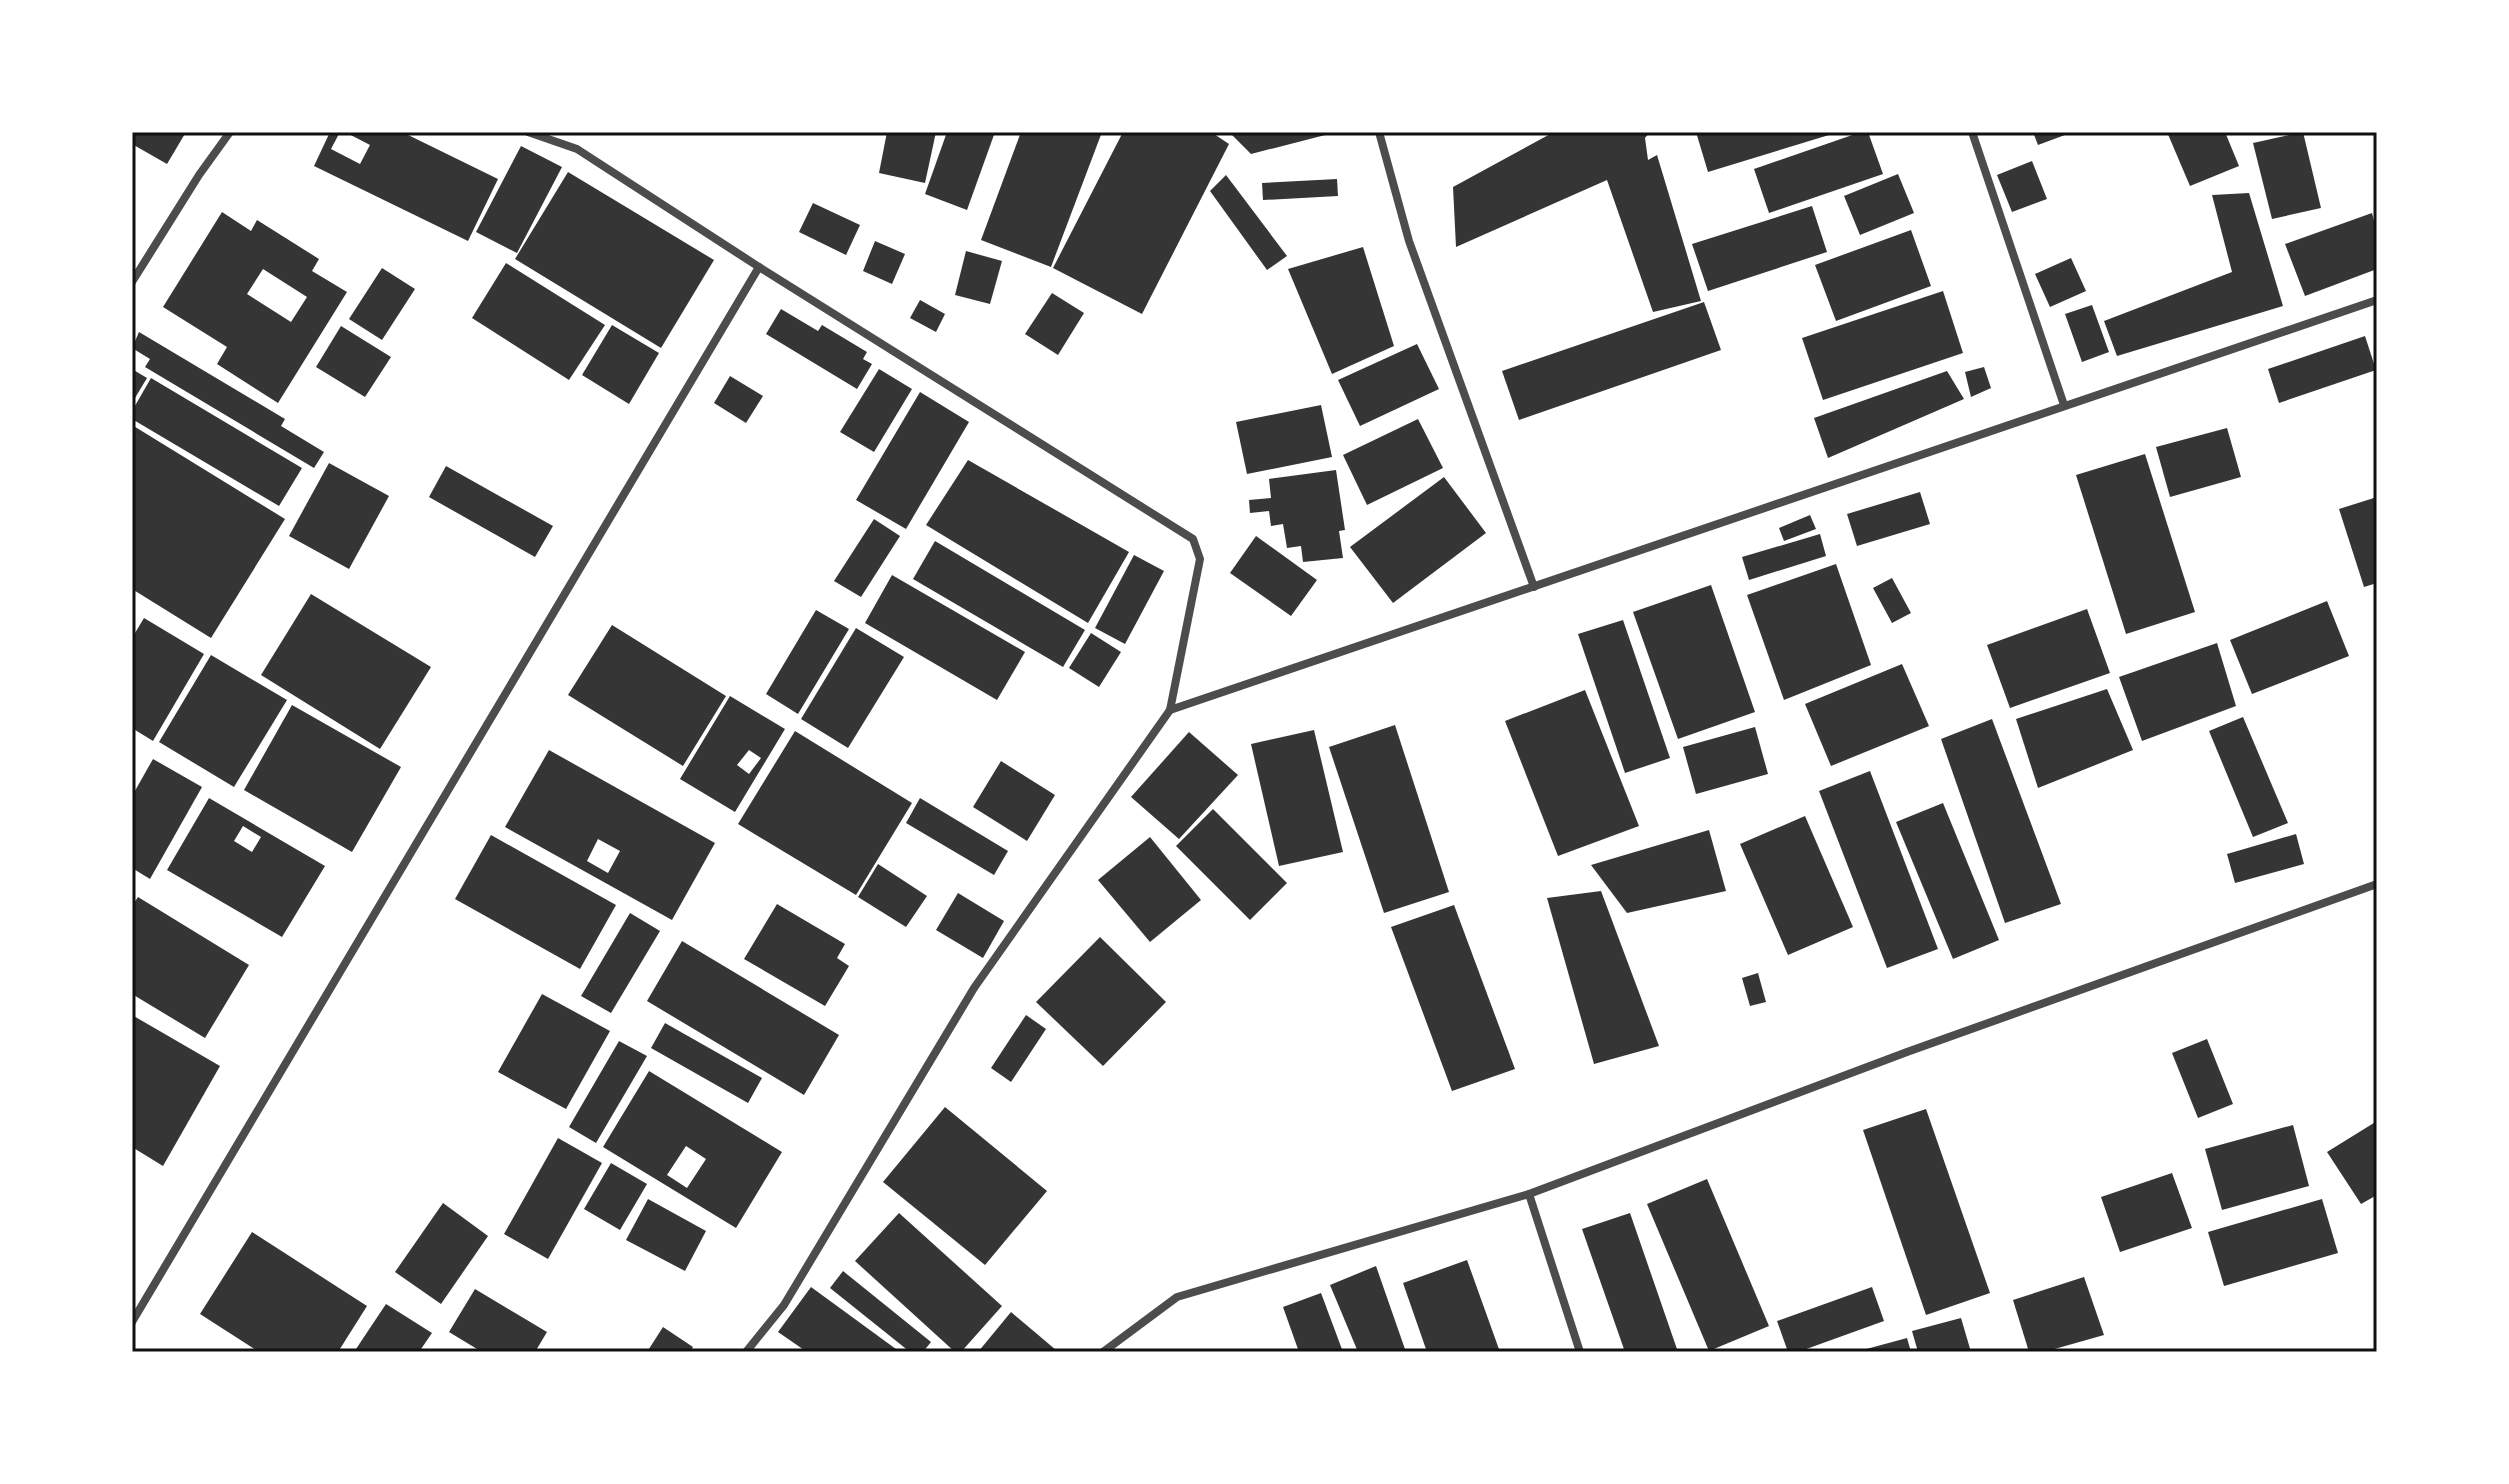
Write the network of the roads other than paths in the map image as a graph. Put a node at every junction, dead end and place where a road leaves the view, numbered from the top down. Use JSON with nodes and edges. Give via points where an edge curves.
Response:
{"nodes":[{"id":1,"x":230,"y":132,"type":"edge"},
{"id":2,"x":528,"y":132,"type":"edge"},
{"id":3,"x":1379,"y":132,"type":"edge"},
{"id":4,"x":1972,"y":132,"type":"edge"},
{"id":5,"x":759,"y":267,"type":"junction"},
{"id":6,"x":132,"y":282,"type":"edge"},
{"id":7,"x":2377,"y":300,"type":"edge"},
{"id":8,"x":2064,"y":405,"type":"junction"},
{"id":9,"x":1534,"y":587,"type":"junction"},
{"id":10,"x":1170,"y":710,"type":"junction"},
{"id":11,"x":2377,"y":884,"type":"edge"},
{"id":12,"x":1529,"y":1194,"type":"junction"},
{"id":13,"x":132,"y":1322,"type":"edge"},
{"id":14,"x":746,"y":1352,"type":"edge"},
{"id":15,"x":1103,"y":1352,"type":"edge"},
{"id":16,"x":1580,"y":1352,"type":"edge"}],
"edges":[{"from":1,"to":6,"type":"street"},
{"from":2,"to":5,"type":"street","via":[[577,149]]},
{"from":3,"to":9,"type":"street","via":[[1409,241]]},
{"from":4,"to":8,"type":"street"},
{"from":5,"to":10,"type":"street","via":[[1193,539],[1200,559]]},
{"from":5,"to":13,"type":"street"},
{"from":7,"to":8,"type":"street"},
{"from":8,"to":9,"type":"street"},
{"from":9,"to":10,"type":"street"},
{"from":10,"to":14,"type":"street","via":[[974,988],[784,1305]]},
{"from":11,"to":12,"type":"street"},
{"from":12,"to":15,"type":"street","via":[[1177,1297]]},
{"from":12,"to":16,"type":"street"}]}
